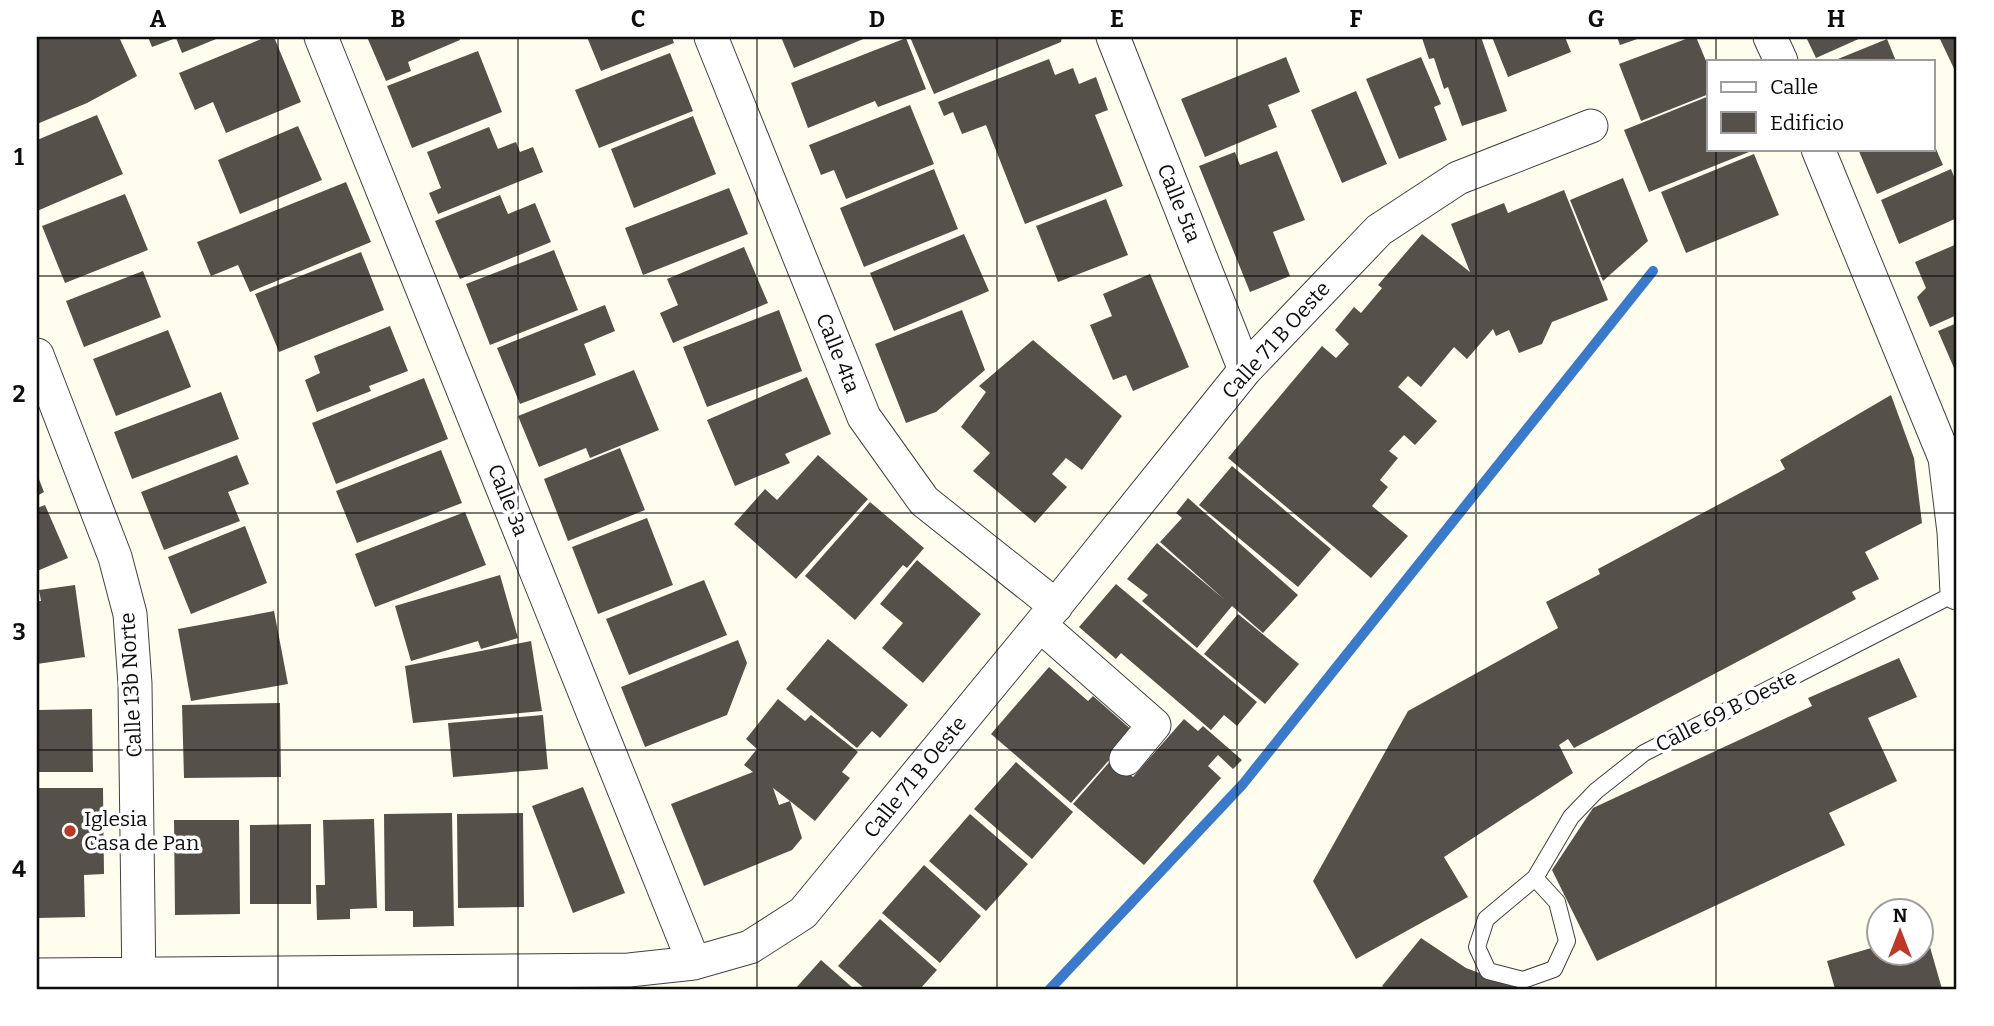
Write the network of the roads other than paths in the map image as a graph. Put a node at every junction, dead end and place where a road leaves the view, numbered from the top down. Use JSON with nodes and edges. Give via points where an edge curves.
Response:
{"nodes":[{"id":1,"x":321,"y":37,"type":"edge"},
{"id":2,"x":710,"y":37,"type":"edge"},
{"id":3,"x":1113,"y":37,"type":"edge"},
{"id":4,"x":1770,"y":37,"type":"edge"},
{"id":5,"x":1781,"y":60,"type":"edge"},
{"id":6,"x":1591,"y":126,"type":"dead end"},
{"id":7,"x":1818,"y":150,"type":"edge"},
{"id":8,"x":37,"y":355,"type":"edge"},
{"id":9,"x":1245,"y":370,"type":"junction"},
{"id":10,"x":1957,"y":593,"type":"edge"},
{"id":11,"x":1048,"y":615,"type":"junction"},
{"id":12,"x":1126,"y":759,"type":"dead end"},
{"id":13,"x":1535,"y":878,"type":"junction"},
{"id":14,"x":694,"y":963,"type":"junction"},
{"id":15,"x":37,"y":975,"type":"edge"},
{"id":16,"x":139,"y":982,"type":"edge"}],
"edges":[{"from":1,"to":14,"type":"street","name":"Calle 3a"},
{"from":2,"to":11,"type":"street","name":"Calle 4ta","via":[[864,417],[924,501]]},
{"from":3,"to":9,"type":"street","name":"Calle 5ta"},
{"from":4,"to":5,"type":"street"},
{"from":6,"to":9,"type":"street","name":"Calle 71 B Oeste","via":[[1458,178],[1379,230]]},
{"from":7,"to":10,"type":"street","via":[[1945,458]]},
{"from":8,"to":16,"type":"street","name":"Calle 13b Norte","via":[[115,556],[130,614]]},
{"from":9,"to":11,"type":"street","name":"Calle 71 B Oeste"},
{"from":10,"to":13,"type":"lane","name":"Calle 69 B Oeste","via":[[1644,753],[1596,790],[1572,817]]},
{"from":11,"to":12,"type":"street","name":"Calle 4ta","via":[[1154,725]]},
{"from":11,"to":14,"type":"street","name":"Calle 71 B Oeste","via":[[803,913],[751,947]]},
{"from":13,"to":13,"type":"lane","name":"Calle 69 B Oeste","via":[[1486,919],[1477,947],[1488,971],[1522,980],[1554,969],[1567,941],[1557,902]]},
{"from":14,"to":16,"type":"street","name":"Calle 71 B Oeste","via":[[629,970]]},
{"from":15,"to":16,"type":"street","name":"Calle 71 B Oeste"}]}
